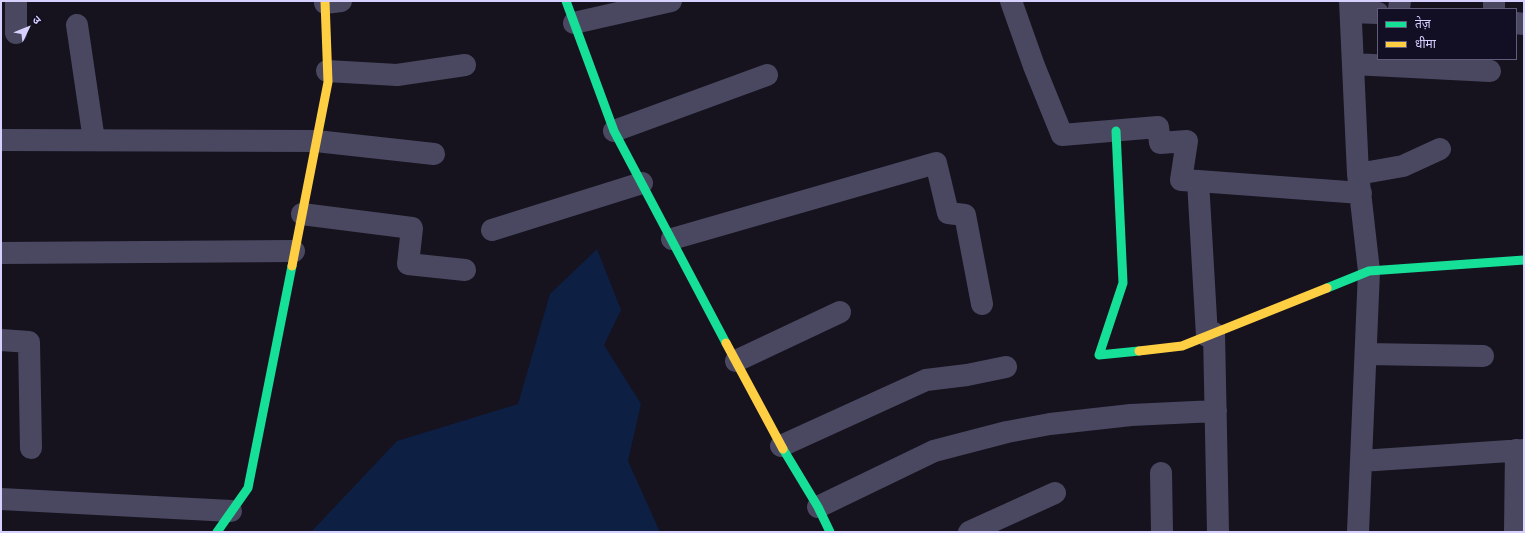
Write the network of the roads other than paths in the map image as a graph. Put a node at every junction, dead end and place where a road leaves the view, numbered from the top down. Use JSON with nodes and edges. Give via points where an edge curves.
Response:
{"nodes":[{"id":1,"x":16,"y":1,"type":"edge"},
{"id":2,"x":566,"y":1,"type":"edge"},
{"id":3,"x":671,"y":1,"type":"edge"},
{"id":4,"x":1012,"y":1,"type":"edge"},
{"id":5,"x":330,"y":2,"type":"edge"},
{"id":6,"x":1351,"y":6,"type":"edge"},
{"id":7,"x":1377,"y":13,"type":"edge"},
{"id":8,"x":574,"y":23,"type":"junction"},
{"id":9,"x":77,"y":25,"type":"dead end"},
{"id":10,"x":16,"y":33,"type":"dead end"},
{"id":11,"x":1353,"y":64,"type":"junction"},
{"id":12,"x":465,"y":65,"type":"dead end"},
{"id":13,"x":327,"y":71,"type":"junction"},
{"id":14,"x":1490,"y":71,"type":"dead end"},
{"id":15,"x":767,"y":75,"type":"dead end"},
{"id":16,"x":614,"y":131,"type":"junction"},
{"id":17,"x":1116,"y":131,"type":"junction"},
{"id":18,"x":1,"y":140,"type":"edge"},
{"id":19,"x":94,"y":140,"type":"junction"},
{"id":20,"x":316,"y":141,"type":"junction"},
{"id":21,"x":1440,"y":149,"type":"dead end"},
{"id":22,"x":434,"y":154,"type":"dead end"},
{"id":23,"x":1198,"y":181,"type":"junction"},
{"id":24,"x":642,"y":183,"type":"junction"},
{"id":25,"x":1360,"y":184,"type":"junction"},
{"id":26,"x":302,"y":214,"type":"junction"},
{"id":27,"x":492,"y":230,"type":"dead end"},
{"id":28,"x":672,"y":240,"type":"junction"},
{"id":29,"x":294,"y":251,"type":"junction"},
{"id":30,"x":1,"y":253,"type":"edge"},
{"id":31,"x":1524,"y":260,"type":"edge"},
{"id":32,"x":464,"y":270,"type":"dead end"},
{"id":33,"x":1369,"y":271,"type":"junction"},
{"id":34,"x":982,"y":304,"type":"dead end"},
{"id":35,"x":840,"y":312,"type":"dead end"},
{"id":36,"x":1211,"y":335,"type":"junction"},
{"id":37,"x":1,"y":340,"type":"edge"},
{"id":38,"x":1367,"y":354,"type":"junction"},
{"id":39,"x":1483,"y":356,"type":"dead end"},
{"id":40,"x":736,"y":361,"type":"junction"},
{"id":41,"x":1006,"y":367,"type":"dead end"},
{"id":42,"x":1216,"y":411,"type":"junction"},
{"id":43,"x":781,"y":446,"type":"junction"},
{"id":44,"x":31,"y":448,"type":"dead end"},
{"id":45,"x":1520,"y":450,"type":"edge"},
{"id":46,"x":1361,"y":461,"type":"junction"},
{"id":47,"x":1161,"y":473,"type":"dead end"},
{"id":48,"x":1055,"y":493,"type":"dead end"},
{"id":49,"x":1,"y":499,"type":"edge"},
{"id":50,"x":818,"y":506,"type":"junction"},
{"id":51,"x":232,"y":511,"type":"junction"},
{"id":52,"x":217,"y":532,"type":"edge"},
{"id":53,"x":830,"y":532,"type":"edge"},
{"id":54,"x":969,"y":532,"type":"edge"},
{"id":55,"x":1162,"y":532,"type":"edge"},
{"id":56,"x":1218,"y":532,"type":"edge"},
{"id":57,"x":1358,"y":532,"type":"edge"},
{"id":58,"x":1515,"y":532,"type":"edge"}],
"edges":[{"from":1,"to":10,"type":"street"},
{"from":2,"to":8,"type":"street"},
{"from":3,"to":8,"type":"street"},
{"from":4,"to":17,"type":"street","via":[[1034,66],[1062,135]]},
{"from":5,"to":13,"type":"street"},
{"from":6,"to":7,"type":"street"},
{"from":6,"to":11,"type":"street"},
{"from":8,"to":16,"type":"street"},
{"from":9,"to":19,"type":"street"},
{"from":11,"to":14,"type":"street"},
{"from":11,"to":25,"type":"street"},
{"from":12,"to":13,"type":"street","via":[[397,75]]},
{"from":13,"to":20,"type":"street","via":[[328,82]]},
{"from":15,"to":16,"type":"street"},
{"from":16,"to":24,"type":"street"},
{"from":17,"to":23,"type":"street","via":[[1158,127],[1160,143],[1187,141],[1181,180]]},
{"from":17,"to":36,"type":"street","via":[[1123,283],[1099,355],[1182,346]]},
{"from":18,"to":19,"type":"street"},
{"from":19,"to":20,"type":"street"},
{"from":20,"to":22,"type":"street"},
{"from":20,"to":26,"type":"street"},
{"from":21,"to":25,"type":"street"},
{"from":23,"to":25,"type":"street"},
{"from":23,"to":36,"type":"street"},
{"from":24,"to":27,"type":"street"},
{"from":24,"to":28,"type":"street"},
{"from":25,"to":33,"type":"street"},
{"from":26,"to":29,"type":"street"},
{"from":26,"to":32,"type":"street","via":[[412,228],[408,264]]},
{"from":28,"to":34,"type":"street","via":[[936,163],[948,213],[965,216]]},
{"from":28,"to":40,"type":"street"},
{"from":29,"to":30,"type":"street"},
{"from":29,"to":51,"type":"street","via":[[248,488]]},
{"from":31,"to":33,"type":"street"},
{"from":33,"to":36,"type":"street"},
{"from":33,"to":38,"type":"street"},
{"from":35,"to":40,"type":"street"},
{"from":36,"to":42,"type":"street"},
{"from":37,"to":44,"type":"street","via":[[29,342]]},
{"from":38,"to":39,"type":"street"},
{"from":38,"to":46,"type":"street"},
{"from":40,"to":43,"type":"street"},
{"from":41,"to":43,"type":"street","via":[[926,380]]},
{"from":42,"to":50,"type":"street","via":[[1130,415],[1050,424],[1007,432],[934,451]]},
{"from":42,"to":56,"type":"street"},
{"from":43,"to":50,"type":"street"},
{"from":45,"to":46,"type":"street"},
{"from":45,"to":58,"type":"street"},
{"from":46,"to":57,"type":"street"},
{"from":47,"to":55,"type":"street"},
{"from":48,"to":54,"type":"street"},
{"from":49,"to":51,"type":"street"},
{"from":50,"to":53,"type":"street"},
{"from":51,"to":52,"type":"street"}]}
